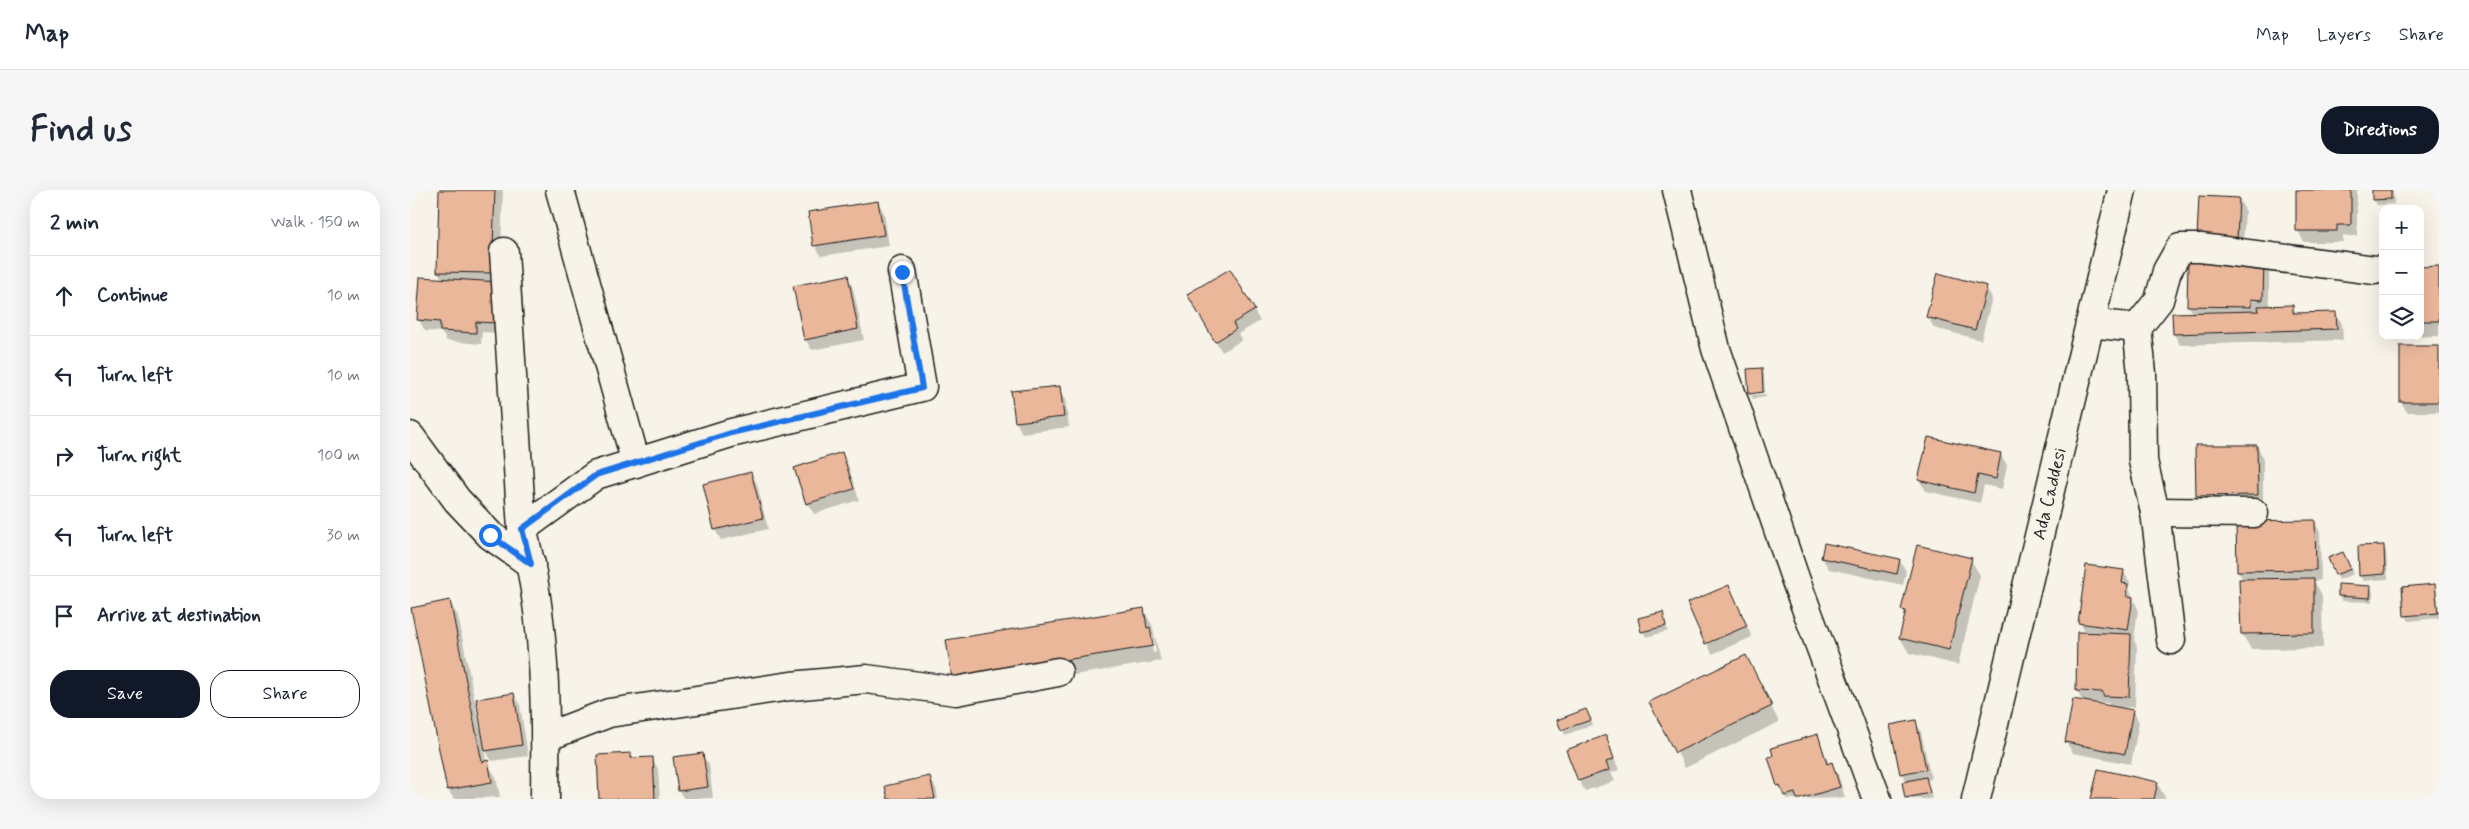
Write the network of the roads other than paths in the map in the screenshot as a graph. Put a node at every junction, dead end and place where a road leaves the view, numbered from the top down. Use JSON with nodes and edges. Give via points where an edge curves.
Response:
{"nodes":[{"id":1,"x":560,"y":190,"type":"edge"},
{"id":2,"x":1677,"y":190,"type":"edge"},
{"id":3,"x":2122,"y":190,"type":"edge"},
{"id":4,"x":504,"y":252,"type":"dead end"},
{"id":5,"x":2374,"y":270,"type":"dead end"},
{"id":6,"x":902,"y":272,"type":"dead end"},
{"id":7,"x":2090,"y":323,"type":"junction"},
{"id":8,"x":2137,"y":328,"type":"junction"},
{"id":9,"x":410,"y":436,"type":"edge"},
{"id":10,"x":636,"y":463,"type":"junction"},
{"id":11,"x":2155,"y":512,"type":"junction"},
{"id":12,"x":2254,"y":513,"type":"dead end"},
{"id":13,"x":522,"y":529,"type":"junction"},
{"id":14,"x":531,"y":564,"type":"junction"},
{"id":15,"x":2171,"y":640,"type":"dead end"},
{"id":16,"x":1058,"y":672,"type":"dead end"},
{"id":17,"x":546,"y":737,"type":"junction"},
{"id":18,"x":545,"y":799,"type":"edge"},
{"id":19,"x":1877,"y":799,"type":"edge"},
{"id":20,"x":1976,"y":799,"type":"edge"}],
"edges":[{"from":1,"to":10,"type":"street"},
{"from":2,"to":19,"type":"street","via":[[1716,349],[1796,581]]},
{"from":3,"to":7,"type":"street","name":"Ada Caddesi"},
{"from":4,"to":13,"type":"street"},
{"from":5,"to":8,"type":"street","via":[[2180,248],[2166,272],[2159,300]]},
{"from":6,"to":10,"type":"street","via":[[922,388],[731,433]]},
{"from":7,"to":8,"type":"street"},
{"from":7,"to":20,"type":"street","name":"Ada Caddesi"},
{"from":8,"to":11,"type":"street","via":[[2142,373],[2143,461]]},
{"from":9,"to":14,"type":"street","via":[[457,500],[483,528]]},
{"from":10,"to":13,"type":"street","via":[[596,475]]},
{"from":11,"to":12,"type":"street"},
{"from":11,"to":15,"type":"street"},
{"from":13,"to":14,"type":"street"},
{"from":14,"to":17,"type":"street","via":[[544,675]]},
{"from":16,"to":17,"type":"street","via":[[956,691],[866,679],[791,686],[609,713]]},
{"from":17,"to":18,"type":"street"}]}
